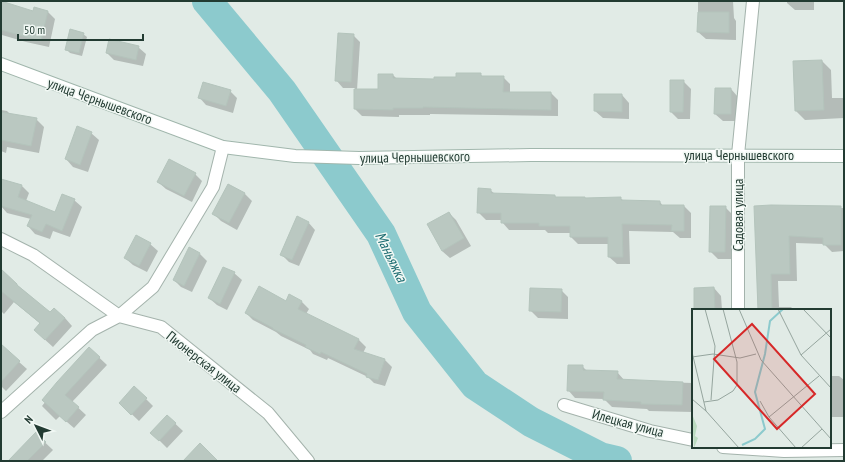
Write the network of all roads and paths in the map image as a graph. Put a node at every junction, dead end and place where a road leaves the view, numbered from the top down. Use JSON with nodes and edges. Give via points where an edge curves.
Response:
{"nodes":[{"id":1,"x":753,"y":1,"type":"edge"},
{"id":2,"x":1,"y":64,"type":"edge"},
{"id":3,"x":223,"y":147,"type":"junction"},
{"id":4,"x":738,"y":155,"type":"junction"},
{"id":5,"x":844,"y":156,"type":"edge"},
{"id":6,"x":1,"y":239,"type":"edge"},
{"id":7,"x":738,"y":309,"type":"edge"},
{"id":8,"x":119,"y":316,"type":"junction"},
{"id":9,"x":564,"y":405,"type":"dead end"},
{"id":10,"x":1,"y":412,"type":"edge"},
{"id":11,"x":692,"y":440,"type":"edge"},
{"id":12,"x":743,"y":448,"type":"edge"},
{"id":13,"x":844,"y":450,"type":"edge"},
{"id":14,"x":308,"y":461,"type":"edge"}],
"edges":[{"from":1,"to":4,"type":"street","name":"Садовая улица"},
{"from":2,"to":3,"type":"street","name":"улица Чернышевского"},
{"from":3,"to":4,"type":"street","name":"улица Чернышевского","via":[[295,156],[359,158]]},
{"from":3,"to":8,"type":"street","via":[[213,187],[153,287]]},
{"from":4,"to":5,"type":"street","name":"улица Чернышевского"},
{"from":4,"to":7,"type":"street","name":"Садовая улица"},
{"from":6,"to":8,"type":"street","name":"Пионерская улица","via":[[33,255]]},
{"from":8,"to":10,"type":"street","via":[[92,330]]},
{"from":8,"to":14,"type":"street","name":"Пионерская улица","via":[[161,328],[268,413]]},
{"from":9,"to":11,"type":"street","name":"Илецкая улица","via":[[650,431]]},
{"from":12,"to":13,"type":"street"}]}
